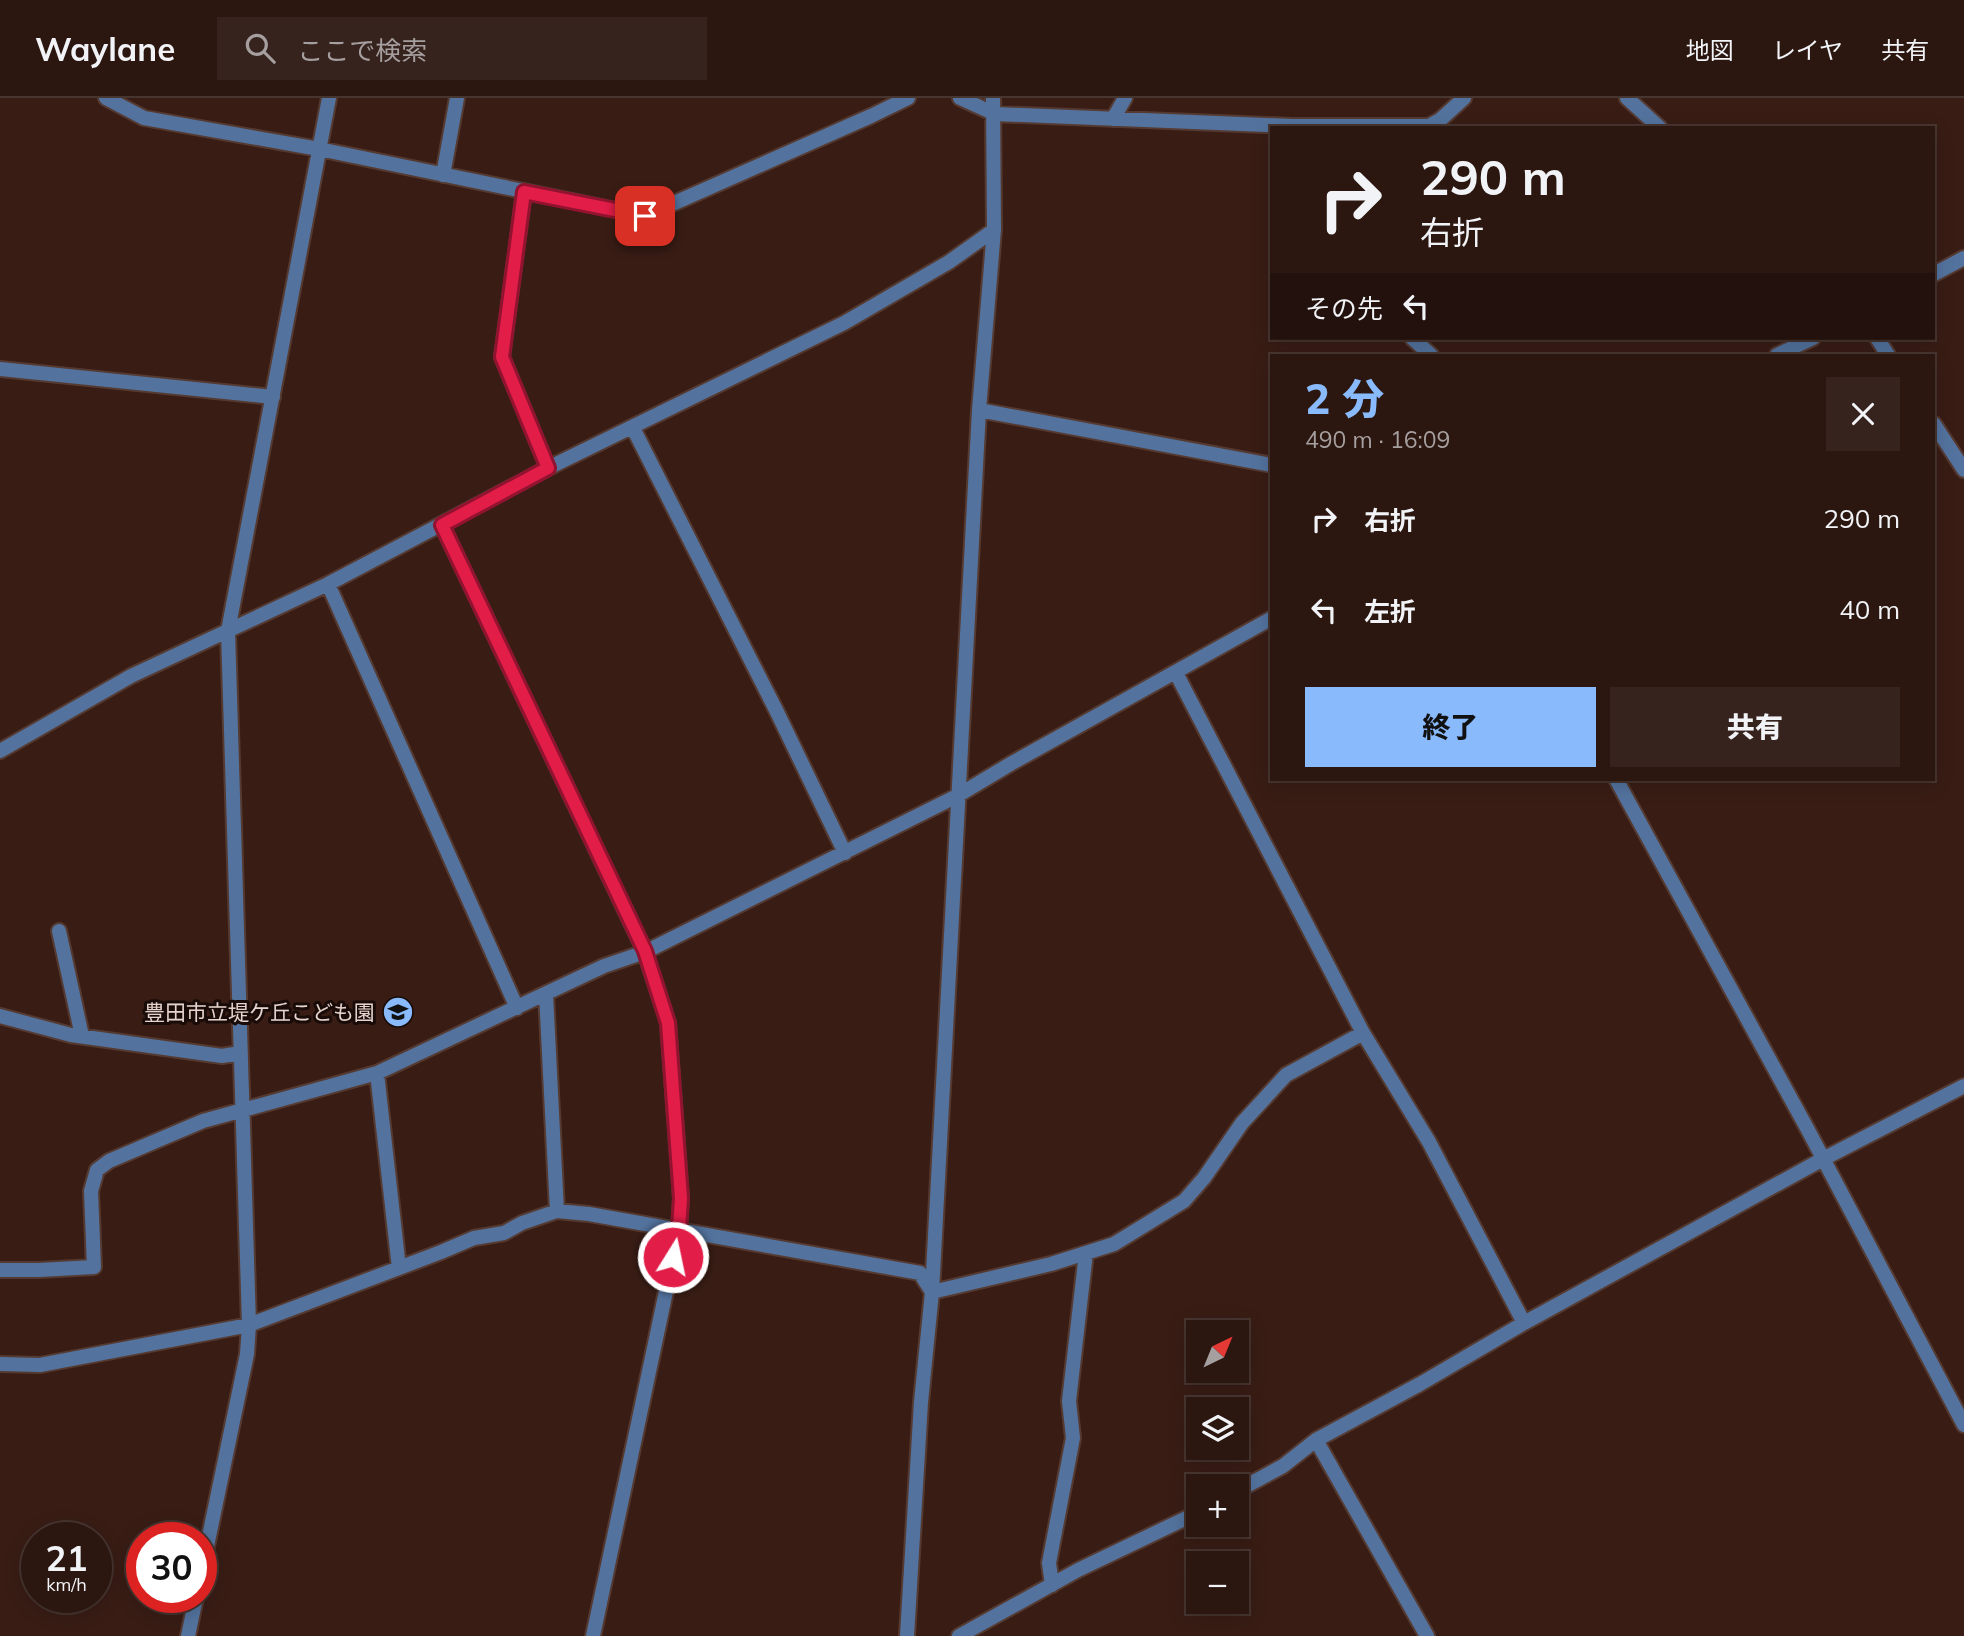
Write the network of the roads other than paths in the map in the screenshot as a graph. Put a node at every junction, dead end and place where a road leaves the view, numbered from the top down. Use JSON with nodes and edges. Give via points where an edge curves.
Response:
{"nodes":[{"id":1,"x":106,"y":98,"type":"edge"},
{"id":2,"x":329,"y":98,"type":"edge"},
{"id":3,"x":457,"y":98,"type":"edge"},
{"id":4,"x":908,"y":98,"type":"edge"},
{"id":5,"x":960,"y":98,"type":"edge"},
{"id":6,"x":993,"y":98,"type":"edge"},
{"id":7,"x":1125,"y":98,"type":"edge"},
{"id":8,"x":1464,"y":98,"type":"edge"},
{"id":9,"x":1628,"y":98,"type":"edge"},
{"id":10,"x":995,"y":114,"type":"junction"},
{"id":11,"x":1112,"y":119,"type":"junction"},
{"id":12,"x":1270,"y":126,"type":"edge"},
{"id":13,"x":1429,"y":126,"type":"edge"},
{"id":14,"x":1658,"y":126,"type":"edge"},
{"id":15,"x":319,"y":149,"type":"junction"},
{"id":16,"x":443,"y":175,"type":"junction"},
{"id":17,"x":524,"y":192,"type":"junction"},
{"id":18,"x":994,"y":230,"type":"junction"},
{"id":19,"x":1964,"y":258,"type":"edge"},
{"id":20,"x":1935,"y":273,"type":"edge"},
{"id":21,"x":1414,"y":340,"type":"edge"},
{"id":22,"x":1809,"y":340,"type":"edge"},
{"id":23,"x":1430,"y":354,"type":"edge"},
{"id":24,"x":1779,"y":354,"type":"edge"},
{"id":25,"x":0,"y":369,"type":"edge"},
{"id":26,"x":273,"y":397,"type":"junction"},
{"id":27,"x":979,"y":410,"type":"junction"},
{"id":28,"x":1935,"y":426,"type":"edge"},
{"id":29,"x":633,"y":428,"type":"junction"},
{"id":30,"x":1270,"y":465,"type":"edge"},
{"id":31,"x":548,"y":468,"type":"junction"},
{"id":32,"x":1964,"y":470,"type":"edge"},
{"id":33,"x":442,"y":525,"type":"junction"},
{"id":34,"x":328,"y":584,"type":"junction"},
{"id":35,"x":1270,"y":619,"type":"edge"},
{"id":36,"x":228,"y":631,"type":"junction"},
{"id":37,"x":1176,"y":673,"type":"junction"},
{"id":38,"x":0,"y":751,"type":"edge"},
{"id":39,"x":1617,"y":781,"type":"edge"},
{"id":40,"x":957,"y":796,"type":"junction"},
{"id":41,"x":845,"y":853,"type":"junction"},
{"id":42,"x":59,"y":931,"type":"dead end"},
{"id":43,"x":645,"y":951,"type":"junction"},
{"id":44,"x":546,"y":994,"type":"junction"},
{"id":45,"x":517,"y":1008,"type":"junction"},
{"id":46,"x":0,"y":1016,"type":"edge"},
{"id":47,"x":1363,"y":1032,"type":"junction"},
{"id":48,"x":82,"y":1036,"type":"junction"},
{"id":49,"x":240,"y":1053,"type":"junction"},
{"id":50,"x":377,"y":1073,"type":"junction"},
{"id":51,"x":1964,"y":1086,"type":"edge"},
{"id":52,"x":244,"y":1111,"type":"junction"},
{"id":53,"x":1823,"y":1159,"type":"junction"},
{"id":54,"x":557,"y":1211,"type":"junction"},
{"id":55,"x":679,"y":1230,"type":"junction"},
{"id":56,"x":1086,"y":1253,"type":"junction"},
{"id":57,"x":399,"y":1268,"type":"junction"},
{"id":58,"x":0,"y":1270,"type":"edge"},
{"id":59,"x":932,"y":1292,"type":"junction"},
{"id":60,"x":1524,"y":1323,"type":"junction"},
{"id":61,"x":249,"y":1325,"type":"junction"},
{"id":62,"x":0,"y":1364,"type":"edge"},
{"id":63,"x":1964,"y":1425,"type":"edge"},
{"id":64,"x":1316,"y":1440,"type":"junction"},
{"id":65,"x":1249,"y":1484,"type":"edge"},
{"id":66,"x":1186,"y":1518,"type":"edge"},
{"id":67,"x":212,"y":1522,"type":"edge"},
{"id":68,"x":1052,"y":1585,"type":"junction"},
{"id":69,"x":193,"y":1613,"type":"edge"},
{"id":70,"x":188,"y":1636,"type":"edge"},
{"id":71,"x":593,"y":1636,"type":"edge"},
{"id":72,"x":907,"y":1636,"type":"edge"},
{"id":73,"x":959,"y":1636,"type":"edge"},
{"id":74,"x":1427,"y":1636,"type":"edge"}],
"edges":[{"from":1,"to":15,"type":"street","via":[[144,118]]},
{"from":2,"to":15,"type":"street"},
{"from":3,"to":16,"type":"street"},
{"from":4,"to":17,"type":"street","via":[[645,216]]},
{"from":5,"to":10,"type":"street"},
{"from":6,"to":10,"type":"street"},
{"from":7,"to":11,"type":"street"},
{"from":8,"to":13,"type":"street"},
{"from":9,"to":14,"type":"street"},
{"from":10,"to":11,"type":"street"},
{"from":10,"to":18,"type":"street"},
{"from":11,"to":12,"type":"street"},
{"from":15,"to":16,"type":"street"},
{"from":15,"to":26,"type":"street"},
{"from":16,"to":17,"type":"street"},
{"from":17,"to":31,"type":"street","via":[[502,357]]},
{"from":18,"to":27,"type":"street"},
{"from":18,"to":29,"type":"street","via":[[844,323]]},
{"from":19,"to":20,"type":"street"},
{"from":21,"to":23,"type":"street"},
{"from":22,"to":24,"type":"street"},
{"from":25,"to":26,"type":"street"},
{"from":26,"to":36,"type":"street"},
{"from":27,"to":30,"type":"street"},
{"from":27,"to":40,"type":"street"},
{"from":28,"to":32,"type":"street"},
{"from":29,"to":31,"type":"street"},
{"from":29,"to":41,"type":"street"},
{"from":31,"to":33,"type":"street"},
{"from":33,"to":34,"type":"street"},
{"from":33,"to":43,"type":"street"},
{"from":34,"to":36,"type":"street"},
{"from":34,"to":45,"type":"street"},
{"from":35,"to":37,"type":"street"},
{"from":36,"to":38,"type":"street","via":[[131,676]]},
{"from":36,"to":49,"type":"street"},
{"from":37,"to":40,"type":"street"},
{"from":37,"to":47,"type":"street"},
{"from":39,"to":53,"type":"street"},
{"from":40,"to":41,"type":"street"},
{"from":40,"to":59,"type":"street"},
{"from":41,"to":43,"type":"street"},
{"from":42,"to":48,"type":"street"},
{"from":43,"to":44,"type":"street"},
{"from":43,"to":55,"type":"street","via":[[668,1023],[681,1198]]},
{"from":44,"to":45,"type":"street"},
{"from":44,"to":54,"type":"street"},
{"from":45,"to":50,"type":"street"},
{"from":46,"to":48,"type":"street"},
{"from":47,"to":56,"type":"street","via":[[1286,1075],[1242,1123],[1184,1201],[1114,1244]]},
{"from":47,"to":60,"type":"street","via":[[1429,1142]]},
{"from":48,"to":49,"type":"street","via":[[222,1056]]},
{"from":49,"to":52,"type":"street"},
{"from":50,"to":52,"type":"street"},
{"from":50,"to":57,"type":"street"},
{"from":51,"to":53,"type":"street"},
{"from":52,"to":58,"type":"street","via":[[203,1121],[97,1170],[91,1191],[94,1267]]},
{"from":52,"to":61,"type":"street"},
{"from":53,"to":60,"type":"street"},
{"from":53,"to":63,"type":"street"},
{"from":54,"to":55,"type":"street"},
{"from":54,"to":57,"type":"street"},
{"from":55,"to":59,"type":"street","via":[[920,1273]]},
{"from":55,"to":71,"type":"street"},
{"from":56,"to":59,"type":"street"},
{"from":56,"to":68,"type":"street","via":[[1069,1401],[1073,1438],[1049,1563]]},
{"from":57,"to":61,"type":"street"},
{"from":59,"to":72,"type":"street"},
{"from":60,"to":64,"type":"street"},
{"from":61,"to":62,"type":"street","via":[[40,1365]]},
{"from":61,"to":67,"type":"street"},
{"from":64,"to":65,"type":"street"},
{"from":64,"to":74,"type":"street"},
{"from":66,"to":68,"type":"street"},
{"from":68,"to":73,"type":"street"},
{"from":69,"to":70,"type":"street"}]}
